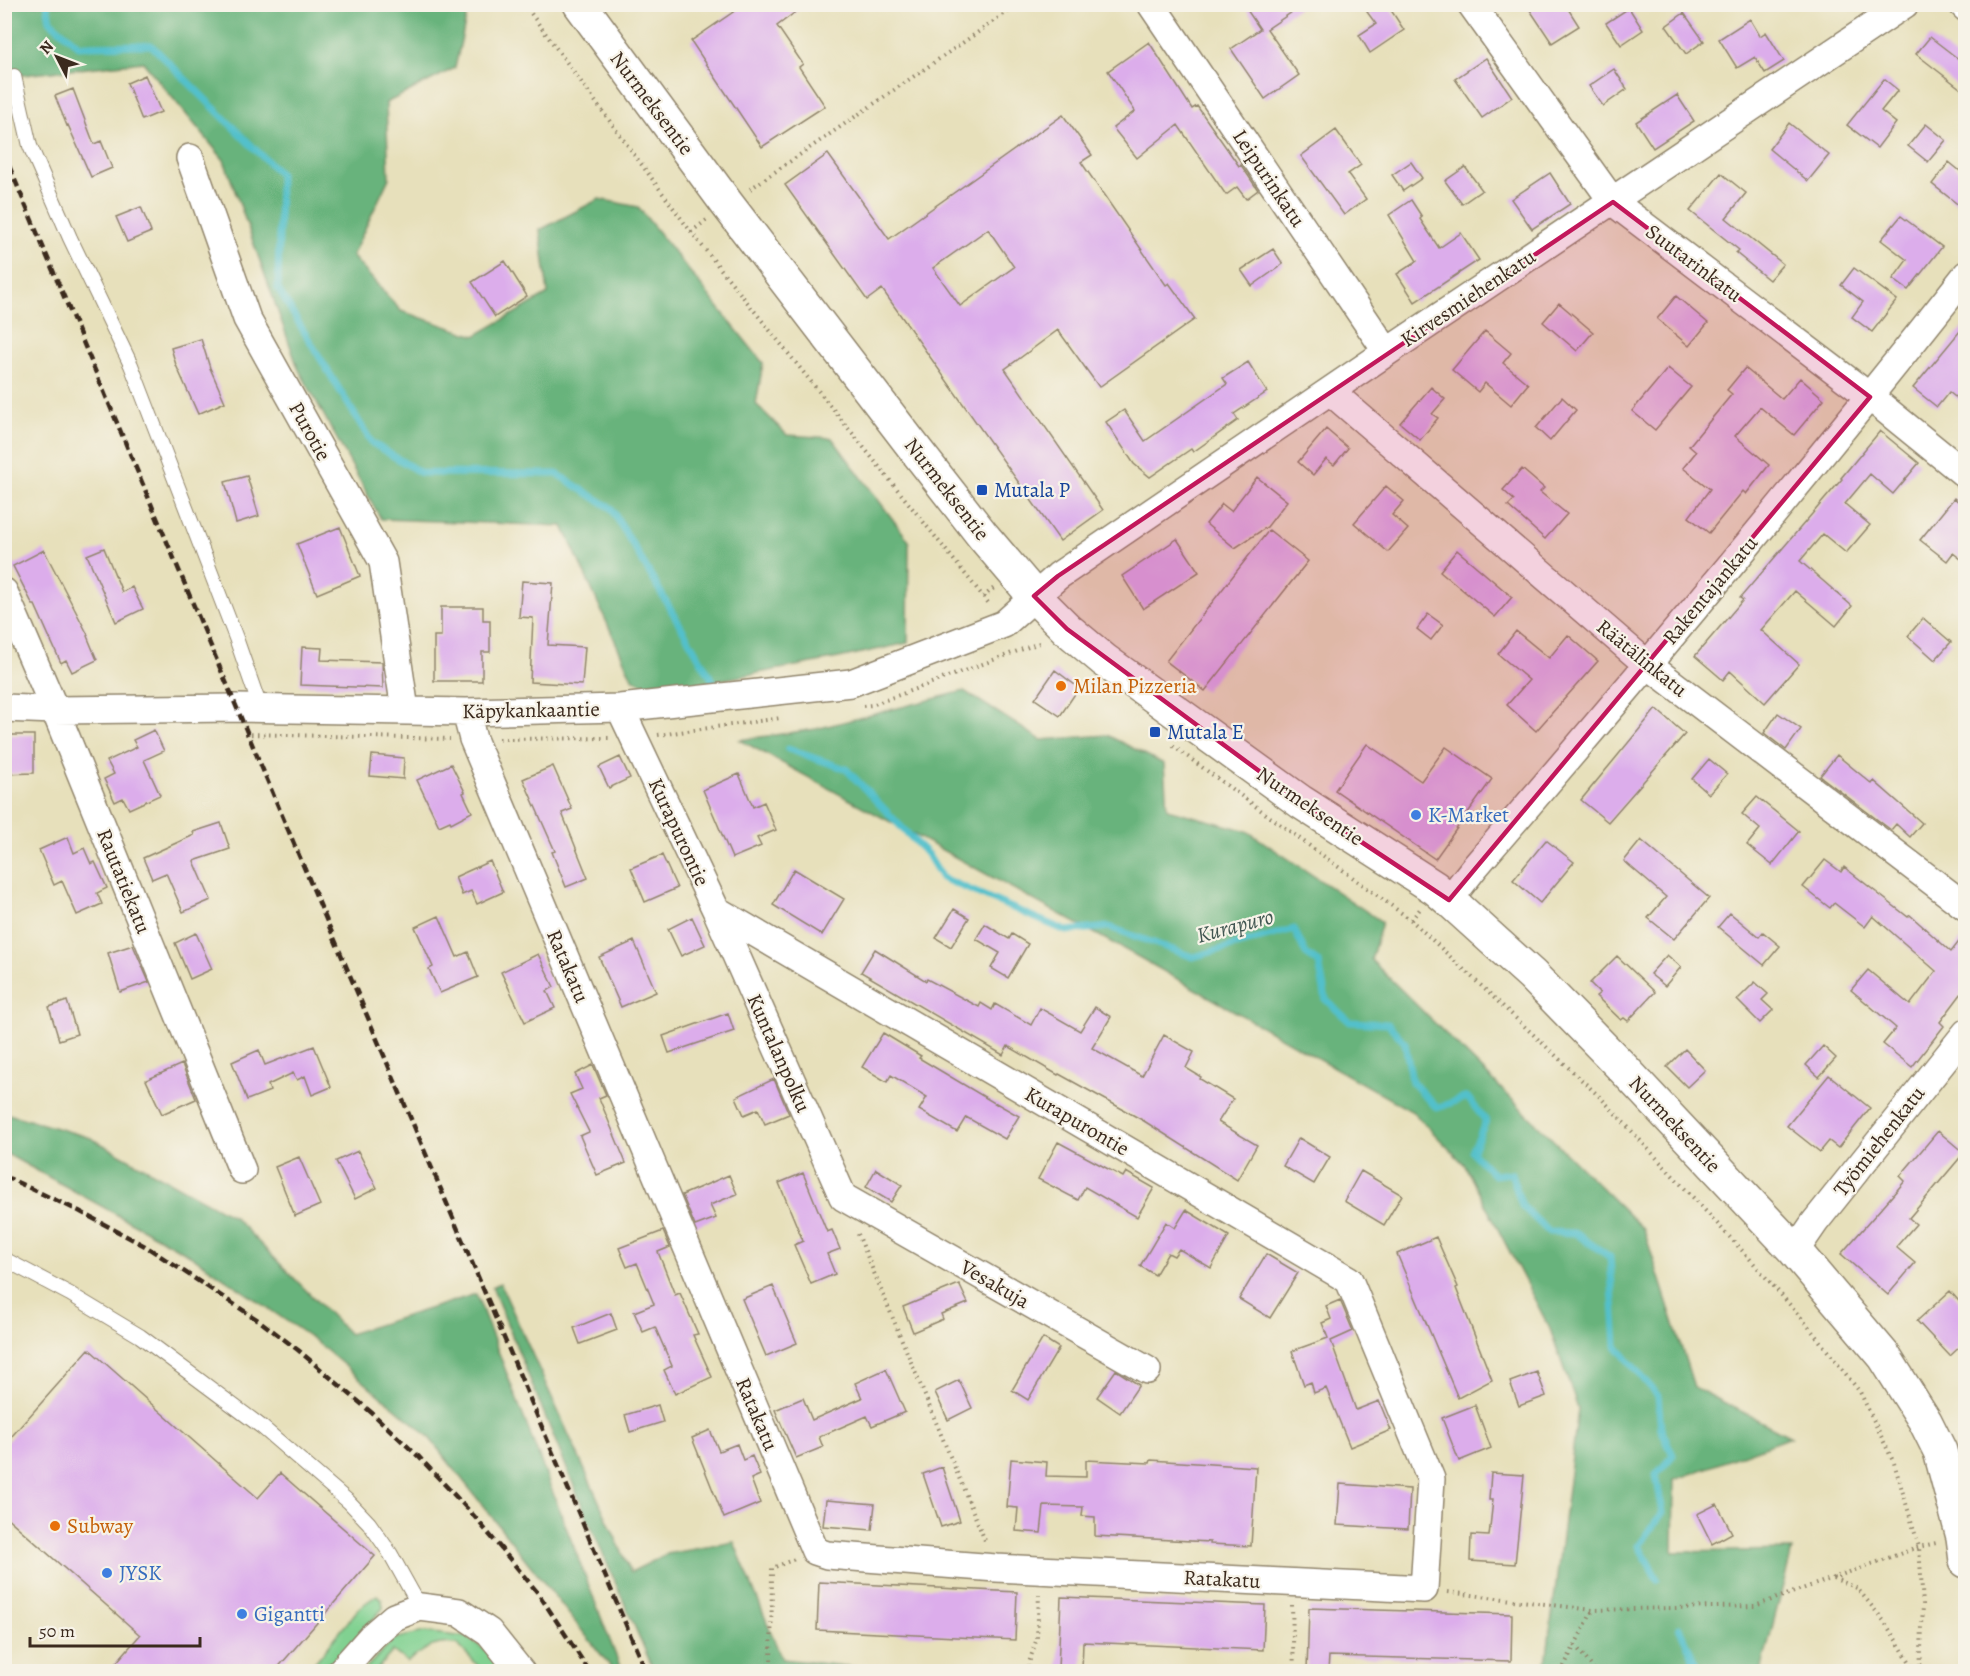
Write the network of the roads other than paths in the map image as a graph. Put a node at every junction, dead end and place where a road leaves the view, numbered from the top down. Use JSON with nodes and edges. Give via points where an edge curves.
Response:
{"nodes":[{"id":1,"x":580,"y":4,"type":"edge"},
{"id":2,"x":1151,"y":4,"type":"edge"},
{"id":3,"x":1905,"y":4,"type":"edge"},
{"id":4,"x":1962,"y":4,"type":"edge"},
{"id":5,"x":1473,"y":5,"type":"edge"},
{"id":6,"x":1965,"y":8,"type":"edge"},
{"id":7,"x":14,"y":76,"type":"dead end"},
{"id":8,"x":190,"y":158,"type":"dead end"},
{"id":9,"x":1613,"y":202,"type":"junction"},
{"id":10,"x":1965,"y":275,"type":"edge"},
{"id":11,"x":1388,"y":352,"type":"junction"},
{"id":12,"x":1331,"y":392,"type":"junction"},
{"id":13,"x":1870,"y":397,"type":"junction"},
{"id":14,"x":1965,"y":475,"type":"edge"},
{"id":15,"x":4,"y":592,"type":"edge"},
{"id":16,"x":1034,"y":596,"type":"junction"},
{"id":17,"x":1648,"y":665,"type":"junction"},
{"id":18,"x":4,"y":708,"type":"edge"},
{"id":19,"x":620,"y":708,"type":"junction"},
{"id":20,"x":55,"y":710,"type":"junction"},
{"id":21,"x":261,"y":710,"type":"junction"},
{"id":22,"x":405,"y":710,"type":"junction"},
{"id":23,"x":466,"y":712,"type":"junction"},
{"id":24,"x":1449,"y":900,"type":"junction"},
{"id":25,"x":1965,"y":907,"type":"edge"},
{"id":26,"x":716,"y":910,"type":"junction"},
{"id":27,"x":1965,"y":1033,"type":"edge"},
{"id":28,"x":242,"y":1170,"type":"dead end"},
{"id":29,"x":843,"y":1197,"type":"joint"},
{"id":30,"x":1795,"y":1251,"type":"junction"},
{"id":31,"x":4,"y":1259,"type":"edge"},
{"id":32,"x":1147,"y":1370,"type":"dead end"},
{"id":33,"x":1965,"y":1561,"type":"edge"},
{"id":34,"x":1424,"y":1589,"type":"joint"},
{"id":35,"x":420,"y":1607,"type":"junction"},
{"id":36,"x":340,"y":1671,"type":"edge"},
{"id":37,"x":521,"y":1671,"type":"edge"}],
"edges":[{"from":1,"to":16,"type":"street","name":"Nurmeksentie","via":[[982,536]]},
{"from":2,"to":11,"type":"street","name":"Leipurinkatu"},
{"from":3,"to":9,"type":"street","name":"Kirvesmiehenkatu"},
{"from":4,"to":6,"type":"street"},
{"from":5,"to":9,"type":"street","name":"Suutarinkatu"},
{"from":7,"to":21,"type":"lane","via":[[30,146],[131,365]]},
{"from":8,"to":22,"type":"street","name":"Purotie","via":[[246,319],[383,562]]},
{"from":9,"to":11,"type":"street","name":"Kirvesmiehenkatu"},
{"from":9,"to":13,"type":"street","name":"Suutarinkatu"},
{"from":10,"to":13,"type":"street","name":"Rakentajankatu"},
{"from":11,"to":12,"type":"street","name":"Kirvesmiehenkatu"},
{"from":12,"to":16,"type":"street","name":"Kirvesmiehenkatu"},
{"from":12,"to":17,"type":"street","name":"Räätälinkatu"},
{"from":13,"to":14,"type":"street","name":"Suutarinkatu"},
{"from":13,"to":17,"type":"street","name":"Rakentajankatu"},
{"from":15,"to":20,"type":"street","name":"Rautatiekatu"},
{"from":16,"to":19,"type":"street","name":"Käpykankaantie","via":[[1005,624],[851,683]]},
{"from":16,"to":24,"type":"street","name":"Nurmeksentie","via":[[1104,660],[1301,802]]},
{"from":17,"to":24,"type":"street","name":"Rakentajankatu"},
{"from":17,"to":25,"type":"street","name":"Räätälinkatu"},
{"from":18,"to":20,"type":"street","name":"Käpykankaantie"},
{"from":19,"to":23,"type":"street","name":"Käpykankaantie"},
{"from":19,"to":26,"type":"street","name":"Kurapurontie"},
{"from":20,"to":21,"type":"street","name":"Käpykankaantie"},
{"from":20,"to":28,"type":"street","name":"Rautatiekatu"},
{"from":21,"to":22,"type":"street","name":"Käpykankaantie"},
{"from":22,"to":23,"type":"street","name":"Käpykankaantie"},
{"from":23,"to":34,"type":"street","name":"Ratakatu","via":[[473,740],[815,1551],[996,1568]]},
{"from":24,"to":30,"type":"street","name":"Nurmeksentie","via":[[1532,975]]},
{"from":26,"to":29,"type":"street","name":"Kuntalanpolku"},
{"from":26,"to":34,"type":"street","name":"Kurapurontie","via":[[1349,1280],[1431,1479]]},
{"from":27,"to":30,"type":"street","name":"Työmiehenkatu"},
{"from":29,"to":32,"type":"street","name":"Vesakuja"},
{"from":30,"to":33,"type":"street","name":"Nurmeksentie","via":[[1884,1356],[1926,1421],[1949,1482]]},
{"from":31,"to":35,"type":"lane","via":[[140,1336],[262,1427],[369,1523]]},
{"from":35,"to":36,"type":"street","via":[[394,1617]]},
{"from":35,"to":37,"type":"street","via":[[459,1612],[489,1632]]}]}
